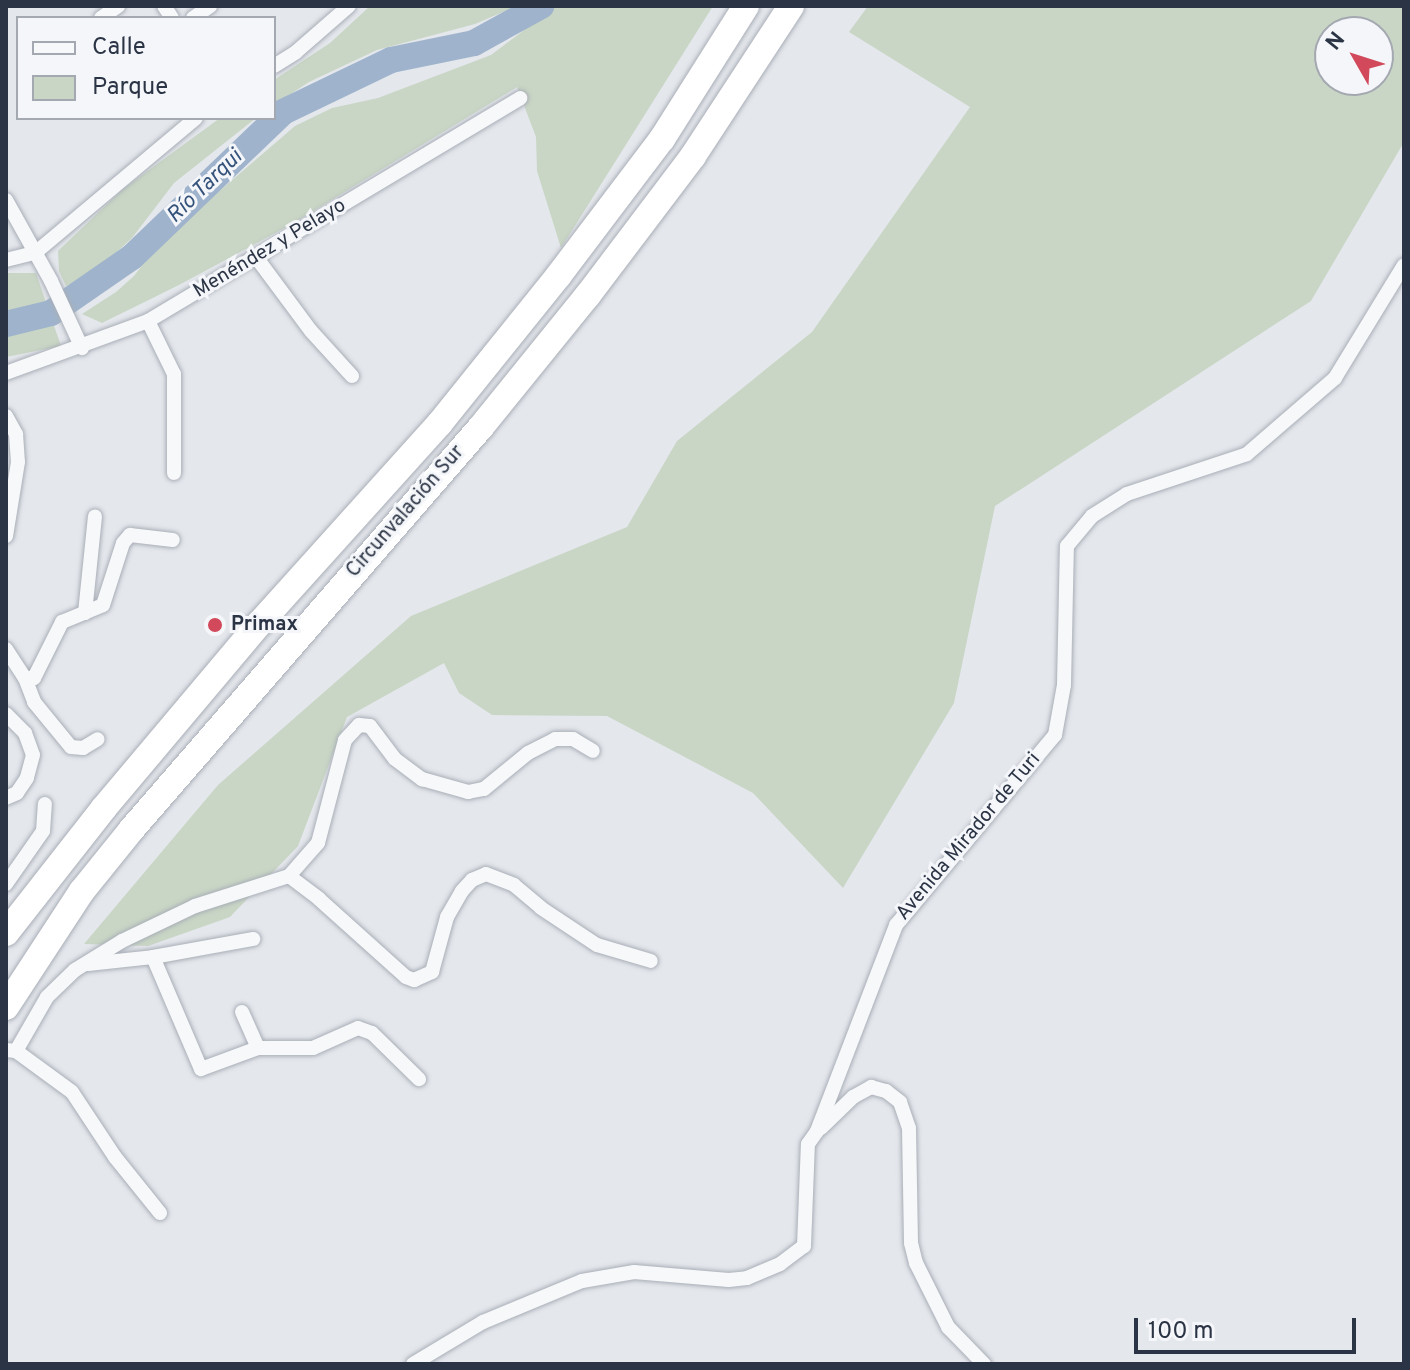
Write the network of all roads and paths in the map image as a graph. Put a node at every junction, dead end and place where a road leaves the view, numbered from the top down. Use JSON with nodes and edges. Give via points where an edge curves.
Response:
{"nodes":[{"id":1,"x":349,"y":6,"type":"edge"},
{"id":2,"x":791,"y":6,"type":"edge"},
{"id":3,"x":744,"y":8,"type":"edge"},
{"id":4,"x":276,"y":65,"type":"edge"},
{"id":5,"x":520,"y":98,"type":"dead end"},
{"id":6,"x":194,"y":120,"type":"edge"},
{"id":7,"x":6,"y":200,"type":"edge"},
{"id":8,"x":35,"y":253,"type":"junction"},
{"id":9,"x":256,"y":257,"type":"junction"},
{"id":10,"x":6,"y":260,"type":"edge"},
{"id":11,"x":1404,"y":265,"type":"edge"},
{"id":12,"x":148,"y":321,"type":"junction"},
{"id":13,"x":80,"y":343,"type":"junction"},
{"id":14,"x":6,"y":373,"type":"edge"},
{"id":15,"x":352,"y":376,"type":"dead end"},
{"id":16,"x":8,"y":417,"type":"edge"},
{"id":17,"x":174,"y":473,"type":"dead end"},
{"id":18,"x":95,"y":517,"type":"dead end"},
{"id":19,"x":6,"y":536,"type":"edge"},
{"id":20,"x":173,"y":540,"type":"dead end"},
{"id":21,"x":85,"y":613,"type":"junction"},
{"id":22,"x":6,"y":649,"type":"edge"},
{"id":23,"x":25,"y":678,"type":"junction"},
{"id":24,"x":6,"y":714,"type":"edge"},
{"id":25,"x":98,"y":739,"type":"dead end"},
{"id":26,"x":593,"y":751,"type":"dead end"},
{"id":27,"x":6,"y":798,"type":"edge"},
{"id":28,"x":45,"y":804,"type":"dead end"},
{"id":29,"x":289,"y":876,"type":"junction"},
{"id":30,"x":6,"y":884,"type":"edge"},
{"id":31,"x":6,"y":933,"type":"edge"},
{"id":32,"x":253,"y":939,"type":"dead end"},
{"id":33,"x":153,"y":957,"type":"junction"},
{"id":34,"x":651,"y":961,"type":"dead end"},
{"id":35,"x":84,"y":965,"type":"junction"},
{"id":36,"x":6,"y":1007,"type":"edge"},
{"id":37,"x":242,"y":1012,"type":"dead end"},
{"id":38,"x":258,"y":1048,"type":"junction"},
{"id":39,"x":11,"y":1051,"type":"edge"},
{"id":40,"x":419,"y":1079,"type":"dead end"},
{"id":41,"x":817,"y":1131,"type":"junction"},
{"id":42,"x":160,"y":1213,"type":"dead end"},
{"id":43,"x":413,"y":1364,"type":"edge"},
{"id":44,"x":984,"y":1364,"type":"edge"}],
"edges":[{"from":1,"to":4,"type":"street"},
{"from":2,"to":36,"type":"highway","name":"Circunvalación Sur","via":[[693,156],[588,295],[481,427],[132,829],[82,891]]},
{"from":3,"to":31,"type":"highway","name":"Circunvalación Sur","via":[[662,139],[559,275],[440,423],[259,624],[104,808]]},
{"from":5,"to":9,"type":"street","name":"Menéndez y Pelayo"},
{"from":6,"to":8,"type":"street"},
{"from":7,"to":8,"type":"street"},
{"from":8,"to":10,"type":"street"},
{"from":8,"to":13,"type":"street"},
{"from":9,"to":12,"type":"street","name":"Menéndez y Pelayo"},
{"from":9,"to":15,"type":"street"},
{"from":11,"to":41,"type":"street","name":"Avenida Mirador de Turi","via":[[1335,378],[1247,454],[1127,494],[1092,516],[1067,546],[1064,685],[1055,735],[896,925]]},
{"from":12,"to":13,"type":"street","name":"Menéndez y Pelayo"},
{"from":12,"to":17,"type":"street","via":[[174,374]]},
{"from":13,"to":14,"type":"street","name":"Menéndez y Pelayo"},
{"from":16,"to":19,"type":"street","via":[[16,434],[18,462]]},
{"from":18,"to":21,"type":"street"},
{"from":20,"to":21,"type":"street","via":[[130,535],[103,605]]},
{"from":21,"to":23,"type":"street","via":[[62,622],[34,678]]},
{"from":22,"to":23,"type":"street"},
{"from":23,"to":25,"type":"street","via":[[34,702],[71,747],[83,748]]},
{"from":24,"to":27,"type":"street","via":[[25,733],[33,755],[27,778]]},
{"from":26,"to":29,"type":"street","via":[[573,739],[555,739],[528,753],[484,789],[468,792],[422,779],[395,759],[370,726],[359,725],[345,740],[318,843]]},
{"from":28,"to":30,"type":"street","via":[[43,831]]},
{"from":29,"to":34,"type":"street","via":[[414,980],[432,972],[447,917],[462,891],[486,874],[514,885],[597,945]]},
{"from":29,"to":35,"type":"street","via":[[195,906]]},
{"from":32,"to":33,"type":"street"},
{"from":33,"to":35,"type":"street"},
{"from":33,"to":38,"type":"street","via":[[201,1069]]},
{"from":35,"to":39,"type":"street","via":[[47,997]]},
{"from":37,"to":38,"type":"street"},
{"from":38,"to":40,"type":"street","via":[[313,1048],[358,1028],[372,1033]]},
{"from":39,"to":42,"type":"street","via":[[72,1092]]},
{"from":41,"to":43,"type":"street","name":"Avenida Mirador de Turi","via":[[808,1144],[804,1246],[780,1264],[729,1280],[634,1272],[582,1281],[483,1322]]},
{"from":41,"to":44,"type":"street","via":[[871,1087],[900,1102],[909,1128],[916,1263],[948,1327]]}]}
